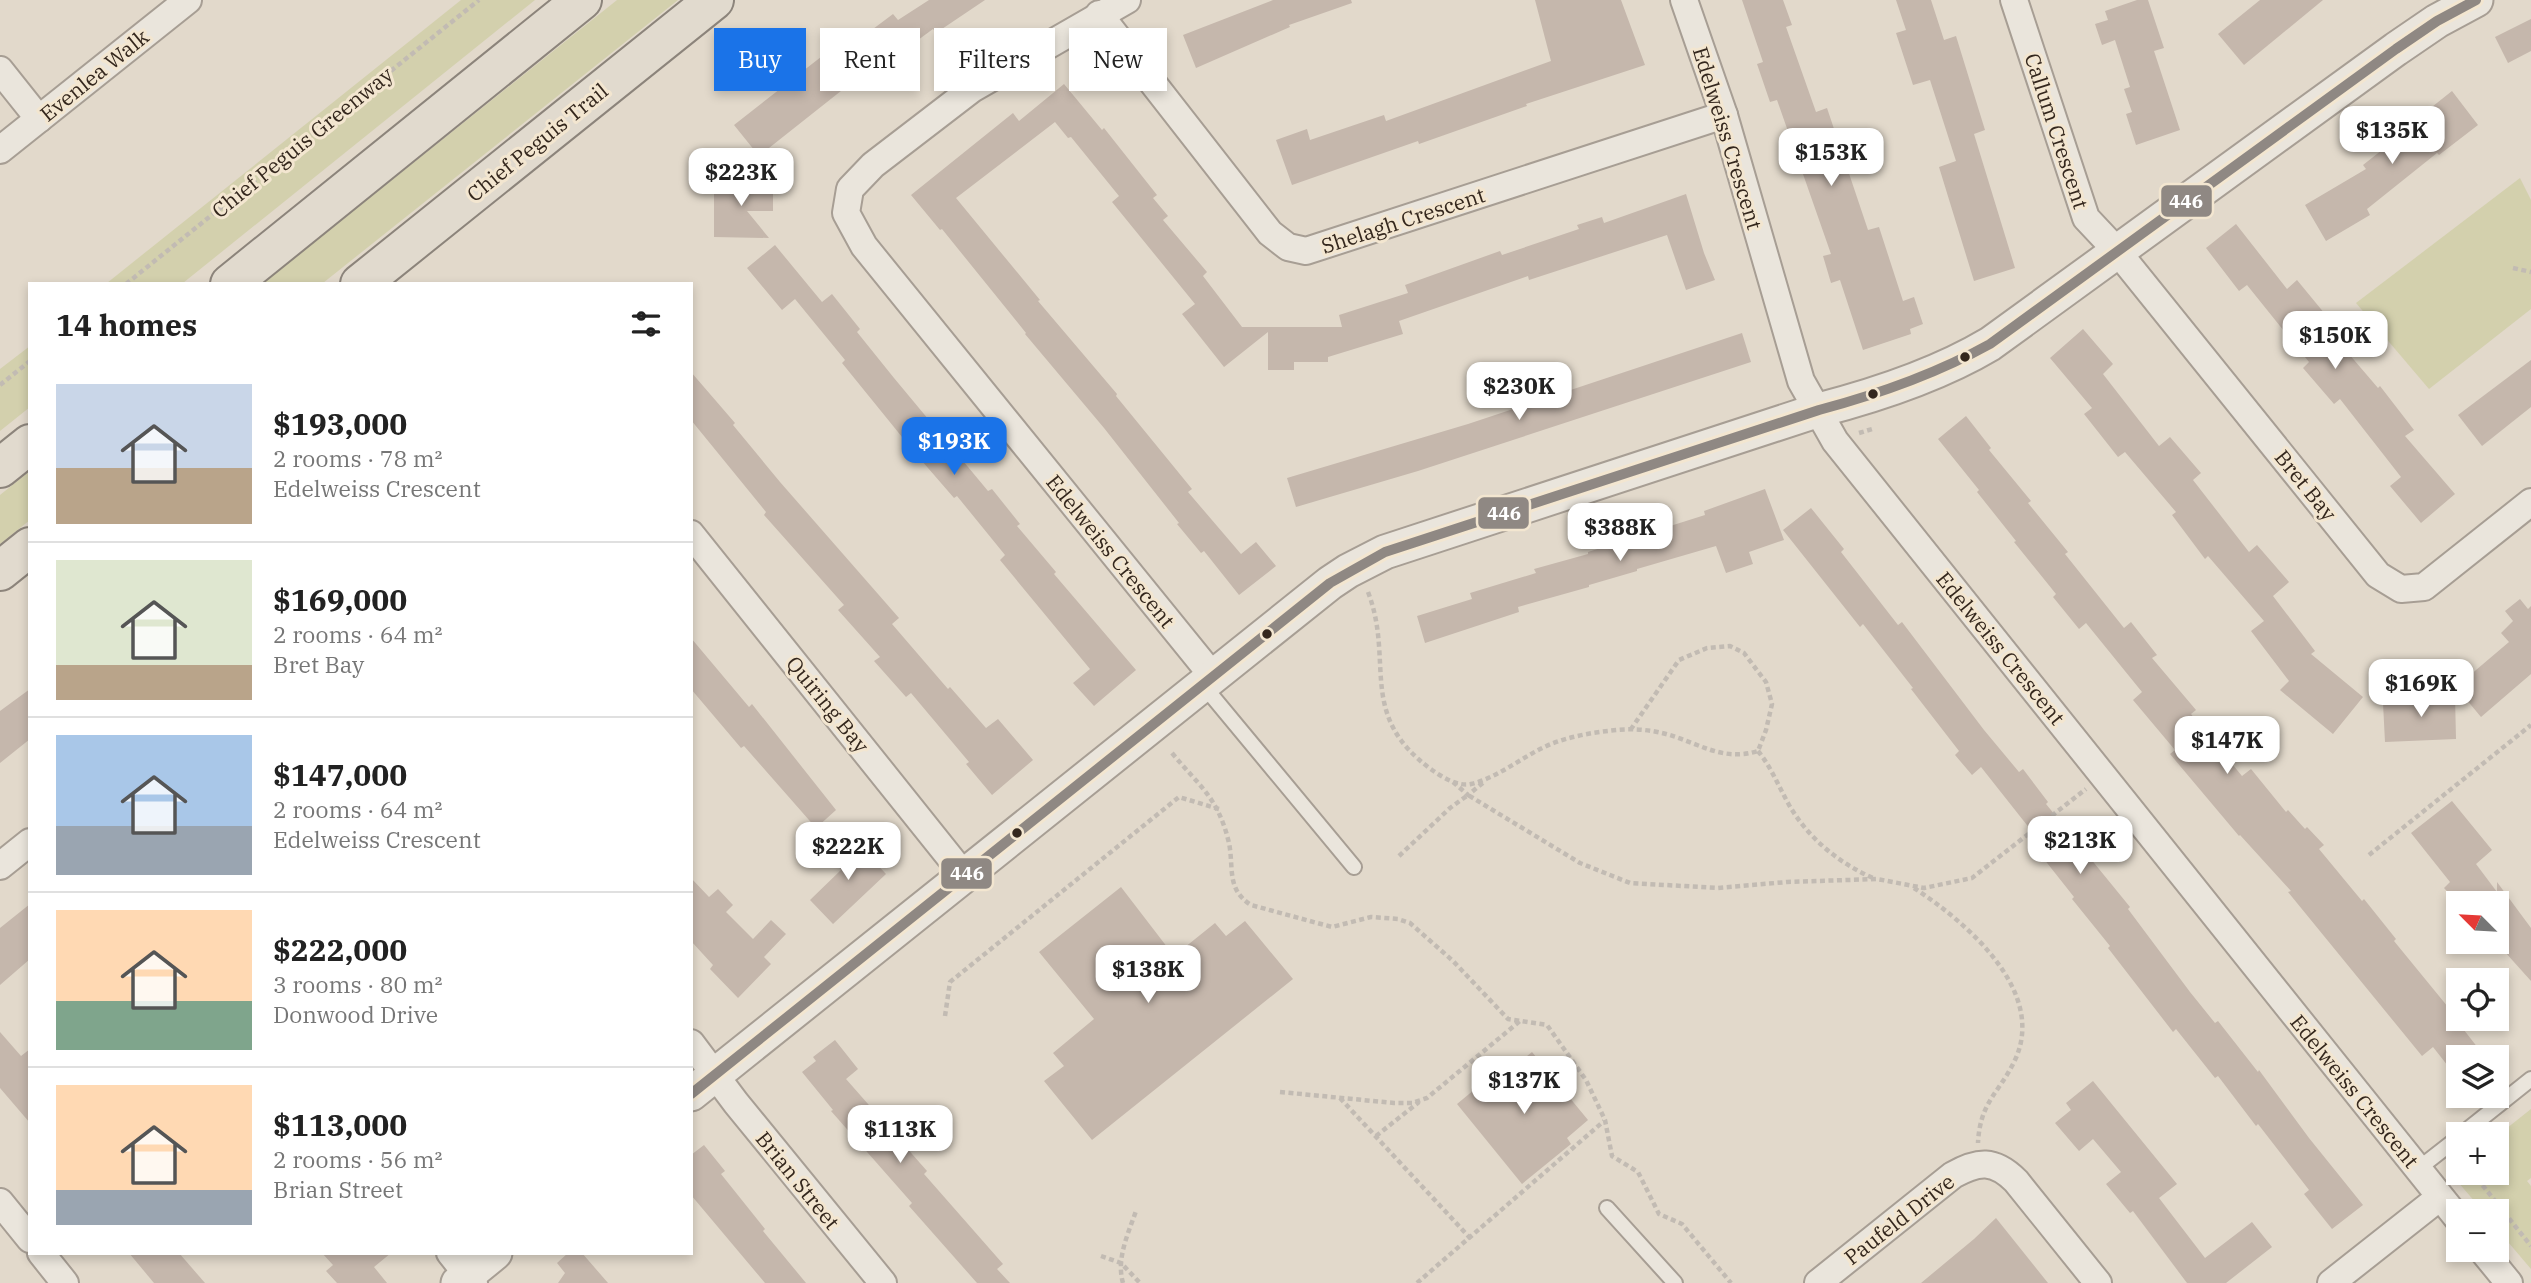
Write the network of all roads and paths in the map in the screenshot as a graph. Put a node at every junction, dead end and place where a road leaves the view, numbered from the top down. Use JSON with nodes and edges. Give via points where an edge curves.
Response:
{"nodes":[{"id":1,"x":188,"y":0,"type":"edge"},
{"id":2,"x":479,"y":0,"type":"edge"},
{"id":3,"x":582,"y":0,"type":"edge"},
{"id":4,"x":714,"y":0,"type":"edge"},
{"id":5,"x":1127,"y":0,"type":"edge"},
{"id":6,"x":1684,"y":0,"type":"edge"},
{"id":7,"x":2014,"y":0,"type":"edge"},
{"id":8,"x":2476,"y":0,"type":"edge"},
{"id":9,"x":1099,"y":14,"type":"junction"},
{"id":10,"x":0,"y":70,"type":"edge"},
{"id":11,"x":1724,"y":115,"type":"junction"},
{"id":12,"x":39,"y":119,"type":"junction"},
{"id":13,"x":0,"y":150,"type":"edge"},
{"id":14,"x":2117,"y":251,"type":"junction"},
{"id":15,"x":2513,"y":268,"type":"dead end"},
{"id":16,"x":2531,"y":272,"type":"edge"},
{"id":17,"x":128,"y":282,"type":"edge"},
{"id":18,"x":231,"y":282,"type":"edge"},
{"id":19,"x":362,"y":282,"type":"edge"},
{"id":20,"x":28,"y":363,"type":"edge"},
{"id":21,"x":0,"y":385,"type":"edge"},
{"id":22,"x":1819,"y":410,"type":"junction"},
{"id":23,"x":28,"y":446,"type":"edge"},
{"id":24,"x":0,"y":468,"type":"edge"},
{"id":25,"x":2531,"y":502,"type":"edge"},
{"id":26,"x":693,"y":536,"type":"edge"},
{"id":27,"x":28,"y":549,"type":"edge"},
{"id":28,"x":1356,"y":566,"type":"junction"},
{"id":29,"x":0,"y":571,"type":"edge"},
{"id":30,"x":1207,"y":679,"type":"junction"},
{"id":31,"x":2531,"y":725,"type":"edge"},
{"id":32,"x":1631,"y":729,"type":"junction"},
{"id":33,"x":1758,"y":751,"type":"junction"},
{"id":34,"x":1172,"y":753,"type":"dead end"},
{"id":35,"x":1490,"y":776,"type":"junction"},
{"id":36,"x":2103,"y":776,"type":"junction"},
{"id":37,"x":1449,"y":780,"type":"junction"},
{"id":38,"x":1468,"y":795,"type":"junction"},
{"id":39,"x":1219,"y":810,"type":"junction"},
{"id":40,"x":28,"y":844,"type":"edge"},
{"id":41,"x":2369,"y":855,"type":"dead end"},
{"id":42,"x":1399,"y":856,"type":"dead end"},
{"id":43,"x":0,"y":866,"type":"edge"},
{"id":44,"x":1354,"y":867,"type":"dead end"},
{"id":45,"x":964,"y":875,"type":"junction"},
{"id":46,"x":1877,"y":879,"type":"junction"},
{"id":47,"x":1910,"y":886,"type":"junction"},
{"id":48,"x":945,"y":1016,"type":"dead end"},
{"id":49,"x":1520,"y":1020,"type":"junction"},
{"id":50,"x":693,"y":1050,"type":"edge"},
{"id":51,"x":2531,"y":1079,"type":"edge"},
{"id":52,"x":703,"y":1085,"type":"edge"},
{"id":53,"x":1280,"y":1092,"type":"dead end"},
{"id":54,"x":1340,"y":1098,"type":"junction"},
{"id":55,"x":1422,"y":1099,"type":"junction"},
{"id":56,"x":1605,"y":1120,"type":"junction"},
{"id":57,"x":2476,"y":1122,"type":"edge"},
{"id":58,"x":1376,"y":1136,"type":"junction"},
{"id":59,"x":2446,"y":1146,"type":"edge"},
{"id":60,"x":1981,"y":1164,"type":"junction"},
{"id":61,"x":2418,"y":1169,"type":"junction"},
{"id":62,"x":2482,"y":1185,"type":"edge"},
{"id":63,"x":2440,"y":1198,"type":"junction"},
{"id":64,"x":0,"y":1202,"type":"edge"},
{"id":65,"x":2446,"y":1205,"type":"edge"},
{"id":66,"x":1607,"y":1208,"type":"dead end"},
{"id":67,"x":1136,"y":1211,"type":"dead end"},
{"id":68,"x":28,"y":1237,"type":"edge"},
{"id":69,"x":1471,"y":1239,"type":"junction"},
{"id":70,"x":2531,"y":1246,"type":"edge"},
{"id":71,"x":43,"y":1255,"type":"edge"},
{"id":72,"x":492,"y":1255,"type":"edge"},
{"id":73,"x":1101,"y":1256,"type":"dead end"},
{"id":74,"x":2492,"y":1262,"type":"edge"},
{"id":75,"x":1121,"y":1263,"type":"junction"},
{"id":76,"x":462,"y":1274,"type":"edge"},
{"id":77,"x":65,"y":1283,"type":"edge"},
{"id":78,"x":883,"y":1283,"type":"edge"},
{"id":79,"x":1123,"y":1283,"type":"edge"},
{"id":80,"x":1140,"y":1283,"type":"edge"},
{"id":81,"x":1417,"y":1283,"type":"edge"},
{"id":82,"x":1675,"y":1283,"type":"edge"},
{"id":83,"x":1731,"y":1283,"type":"edge"},
{"id":84,"x":1818,"y":1283,"type":"edge"},
{"id":85,"x":2098,"y":1283,"type":"edge"},
{"id":86,"x":2331,"y":1283,"type":"edge"},
{"id":87,"x":2510,"y":1283,"type":"edge"}],
"edges":[{"from":1,"to":12,"type":"street","name":"Evenlea Walk"},
{"from":2,"to":17,"type":"path","name":"Chief Peguis Greenway"},
{"from":3,"to":18,"type":"main road"},
{"from":4,"to":19,"type":"main road","name":"Chief Peguis Trail"},
{"from":5,"to":9,"type":"street","name":"Edelweiss Crescent"},
{"from":6,"to":11,"type":"street","name":"Edelweiss Crescent"},
{"from":7,"to":14,"type":"street","name":"Callum Crescent","via":[[2086,218]]},
{"from":8,"to":14,"type":"street","via":[[2396,49]]},
{"from":9,"to":11,"type":"street","name":"Shelagh Crescent","via":[[1269,233],[1288,247],[1306,251]]},
{"from":9,"to":30,"type":"street","name":"Edelweiss Crescent","via":[[972,89],[873,165],[850,189],[846,213],[864,246]]},
{"from":10,"to":12,"type":"street"},
{"from":11,"to":22,"type":"street","name":"Edelweiss Crescent","via":[[1801,381]]},
{"from":12,"to":13,"type":"street","name":"Evenlea Walk"},
{"from":14,"to":22,"type":"street","via":[[1960,362]]},
{"from":14,"to":25,"type":"street","name":"Bret Bay","via":[[2378,575],[2401,589],[2424,587]]},
{"from":15,"to":16,"type":"path"},
{"from":20,"to":21,"type":"path"},
{"from":22,"to":28,"type":"street","via":[[1385,552]]},
{"from":22,"to":36,"type":"street","name":"Edelweiss Crescent","via":[[1835,441]]},
{"from":23,"to":24,"type":"main road"},
{"from":26,"to":45,"type":"street","name":"Quiring Bay"},
{"from":27,"to":29,"type":"main road"},
{"from":28,"to":30,"type":"street"},
{"from":28,"to":37,"type":"path","via":[[1376,617],[1380,684],[1392,726],[1417,759]]},
{"from":30,"to":44,"type":"lane"},
{"from":30,"to":45,"type":"street"},
{"from":31,"to":41,"type":"path"},
{"from":32,"to":33,"type":"path","via":[[1668,734],[1717,752],[1741,756]]},
{"from":32,"to":33,"type":"path","via":[[1679,660],[1707,648],[1730,646],[1744,653],[1766,682],[1772,704]]},
{"from":32,"to":35,"type":"path","via":[[1552,744]]},
{"from":33,"to":46,"type":"path","via":[[1807,831],[1847,865]]},
{"from":34,"to":39,"type":"path"},
{"from":35,"to":37,"type":"path","via":[[1468,785]]},
{"from":35,"to":38,"type":"path"},
{"from":36,"to":47,"type":"path","via":[[1972,878],[1943,886]]},
{"from":36,"to":61,"type":"street","name":"Edelweiss Crescent"},
{"from":37,"to":38,"type":"path"},
{"from":38,"to":42,"type":"path"},
{"from":38,"to":46,"type":"path","via":[[1580,863],[1630,883],[1718,888]]},
{"from":39,"to":48,"type":"path","via":[[1179,797],[950,982]]},
{"from":39,"to":49,"type":"path","via":[[1235,890],[1242,899],[1332,927],[1371,917],[1409,923],[1446,954],[1508,1019]]},
{"from":40,"to":43,"type":"street"},
{"from":45,"to":52,"type":"street"},
{"from":46,"to":47,"type":"path"},
{"from":47,"to":60,"type":"path","via":[[1986,949],[2014,989],[2021,1011],[2024,1027],[2019,1049],[1980,1124]]},
{"from":49,"to":55,"type":"path"},
{"from":49,"to":56,"type":"path","via":[[1547,1026],[1587,1080]]},
{"from":50,"to":52,"type":"street"},
{"from":51,"to":57,"type":"lane"},
{"from":52,"to":78,"type":"street","name":"Brian Street"},
{"from":53,"to":54,"type":"path"},
{"from":54,"to":55,"type":"path","via":[[1394,1103]]},
{"from":54,"to":58,"type":"path"},
{"from":55,"to":58,"type":"path"},
{"from":56,"to":69,"type":"path"},
{"from":56,"to":83,"type":"path","via":[[1612,1156],[1638,1172],[1659,1214],[1682,1224]]},
{"from":58,"to":69,"type":"path"},
{"from":59,"to":61,"type":"lane"},
{"from":60,"to":84,"type":"street","name":"Paufeld Drive","via":[[1953,1175]]},
{"from":60,"to":85,"type":"street","via":[[2006,1171],[2016,1181]]},
{"from":61,"to":63,"type":"street","name":"Edelweiss Crescent"},
{"from":62,"to":70,"type":"path"},
{"from":63,"to":65,"type":"street","name":"Edelweiss Crescent"},
{"from":63,"to":86,"type":"street"},
{"from":64,"to":68,"type":"street"},
{"from":66,"to":82,"type":"lane"},
{"from":67,"to":75,"type":"path"},
{"from":69,"to":81,"type":"path"},
{"from":71,"to":77,"type":"street"},
{"from":72,"to":76,"type":"street"},
{"from":73,"to":75,"type":"path"},
{"from":74,"to":87,"type":"street"},
{"from":75,"to":79,"type":"path"},
{"from":75,"to":80,"type":"path"}]}
